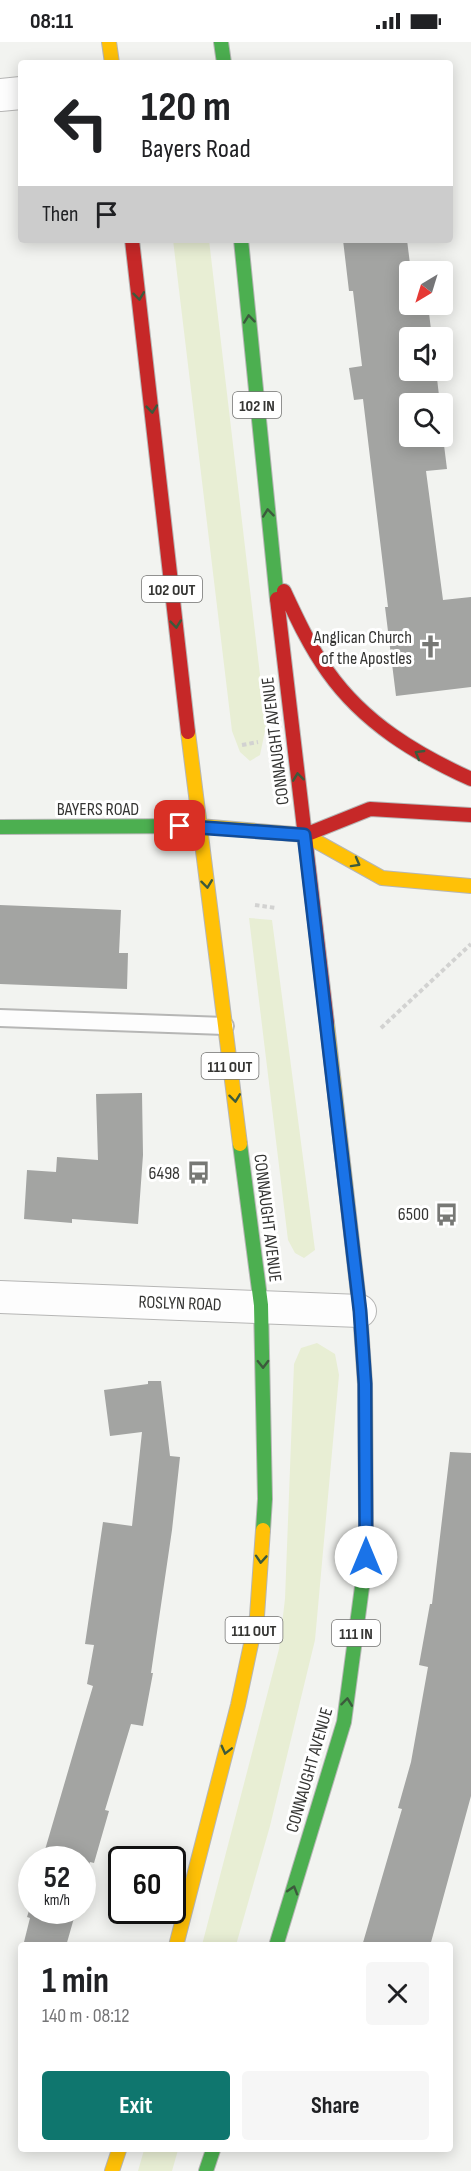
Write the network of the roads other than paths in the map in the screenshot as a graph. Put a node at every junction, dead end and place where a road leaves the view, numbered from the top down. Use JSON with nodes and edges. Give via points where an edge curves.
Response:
{"nodes":[{"id":1,"x":109,"y":42,"type":"edge"},
{"id":2,"x":112,"y":60,"type":"edge"},
{"id":3,"x":18,"y":93,"type":"edge"},
{"id":4,"x":0,"y":95,"type":"edge"},
{"id":5,"x":132,"y":243,"type":"edge"},
{"id":6,"x":241,"y":243,"type":"edge"},
{"id":7,"x":274,"y":571,"type":"junction"},
{"id":8,"x":471,"y":779,"type":"edge"},
{"id":9,"x":471,"y":815,"type":"edge"},
{"id":10,"x":199,"y":826,"type":"junction"},
{"id":11,"x":0,"y":827,"type":"edge"},
{"id":12,"x":304,"y":835,"type":"junction"},
{"id":13,"x":471,"y":886,"type":"edge"},
{"id":14,"x":0,"y":1018,"type":"edge"},
{"id":15,"x":225,"y":1026,"type":"junction"},
{"id":16,"x":0,"y":1297,"type":"edge"},
{"id":17,"x":261,"y":1305,"type":"junction"},
{"id":18,"x":360,"y":1311,"type":"junction"},
{"id":19,"x":177,"y":1942,"type":"edge"},
{"id":20,"x":277,"y":1942,"type":"edge"},
{"id":21,"x":118,"y":2152,"type":"edge"},
{"id":22,"x":212,"y":2152,"type":"edge"},
{"id":23,"x":112,"y":2171,"type":"edge"},
{"id":24,"x":206,"y":2171,"type":"edge"}],
"edges":[{"from":1,"to":2,"type":"main road"},
{"from":3,"to":4,"type":"street"},
{"from":5,"to":10,"type":"main road","name":"CONNAUGHT AVENUE","number":"102 OUT","one_way":true},
{"from":7,"to":6,"type":"main road","name":"CONNAUGHT AVENUE","number":"102 IN","one_way":true},
{"from":8,"to":7,"type":"main road","one_way":true,"via":[[414,751],[367,718],[313,651]]},
{"from":12,"to":7,"type":"main road","name":"CONNAUGHT AVENUE","one_way":true},
{"from":9,"to":12,"type":"main road","name":"BAYERS ROAD","via":[[369,809]]},
{"from":10,"to":11,"type":"main road","name":"BAYERS ROAD"},
{"from":10,"to":12,"type":"main road","name":"BAYERS ROAD"},
{"from":10,"to":15,"type":"main road","name":"CONNAUGHT AVENUE","number":"111 OUT","one_way":true},
{"from":12,"to":13,"type":"main road","name":"BAYERS ROAD","one_way":true,"via":[[382,878]]},
{"from":12,"to":18,"type":"main road","name":"CONNAUGHT AVENUE","number":"111 IN"},
{"from":14,"to":15,"type":"lane"},
{"from":15,"to":17,"type":"main road","name":"CONNAUGHT AVENUE","number":"111 OUT","one_way":true},
{"from":16,"to":17,"type":"street","name":"ROSLYN ROAD"},
{"from":17,"to":18,"type":"street","name":"ROSLYN ROAD"},
{"from":17,"to":19,"type":"main road","name":"CONNAUGHT AVENUE","number":"111 OUT","one_way":true,"via":[[265,1499],[257,1616]]},
{"from":20,"to":18,"type":"main road","name":"CONNAUGHT AVENUE","number":"111 IN","one_way":true,"via":[[344,1722],[366,1557],[365,1384]]},
{"from":21,"to":23,"type":"main road"},
{"from":22,"to":24,"type":"main road"}]}
